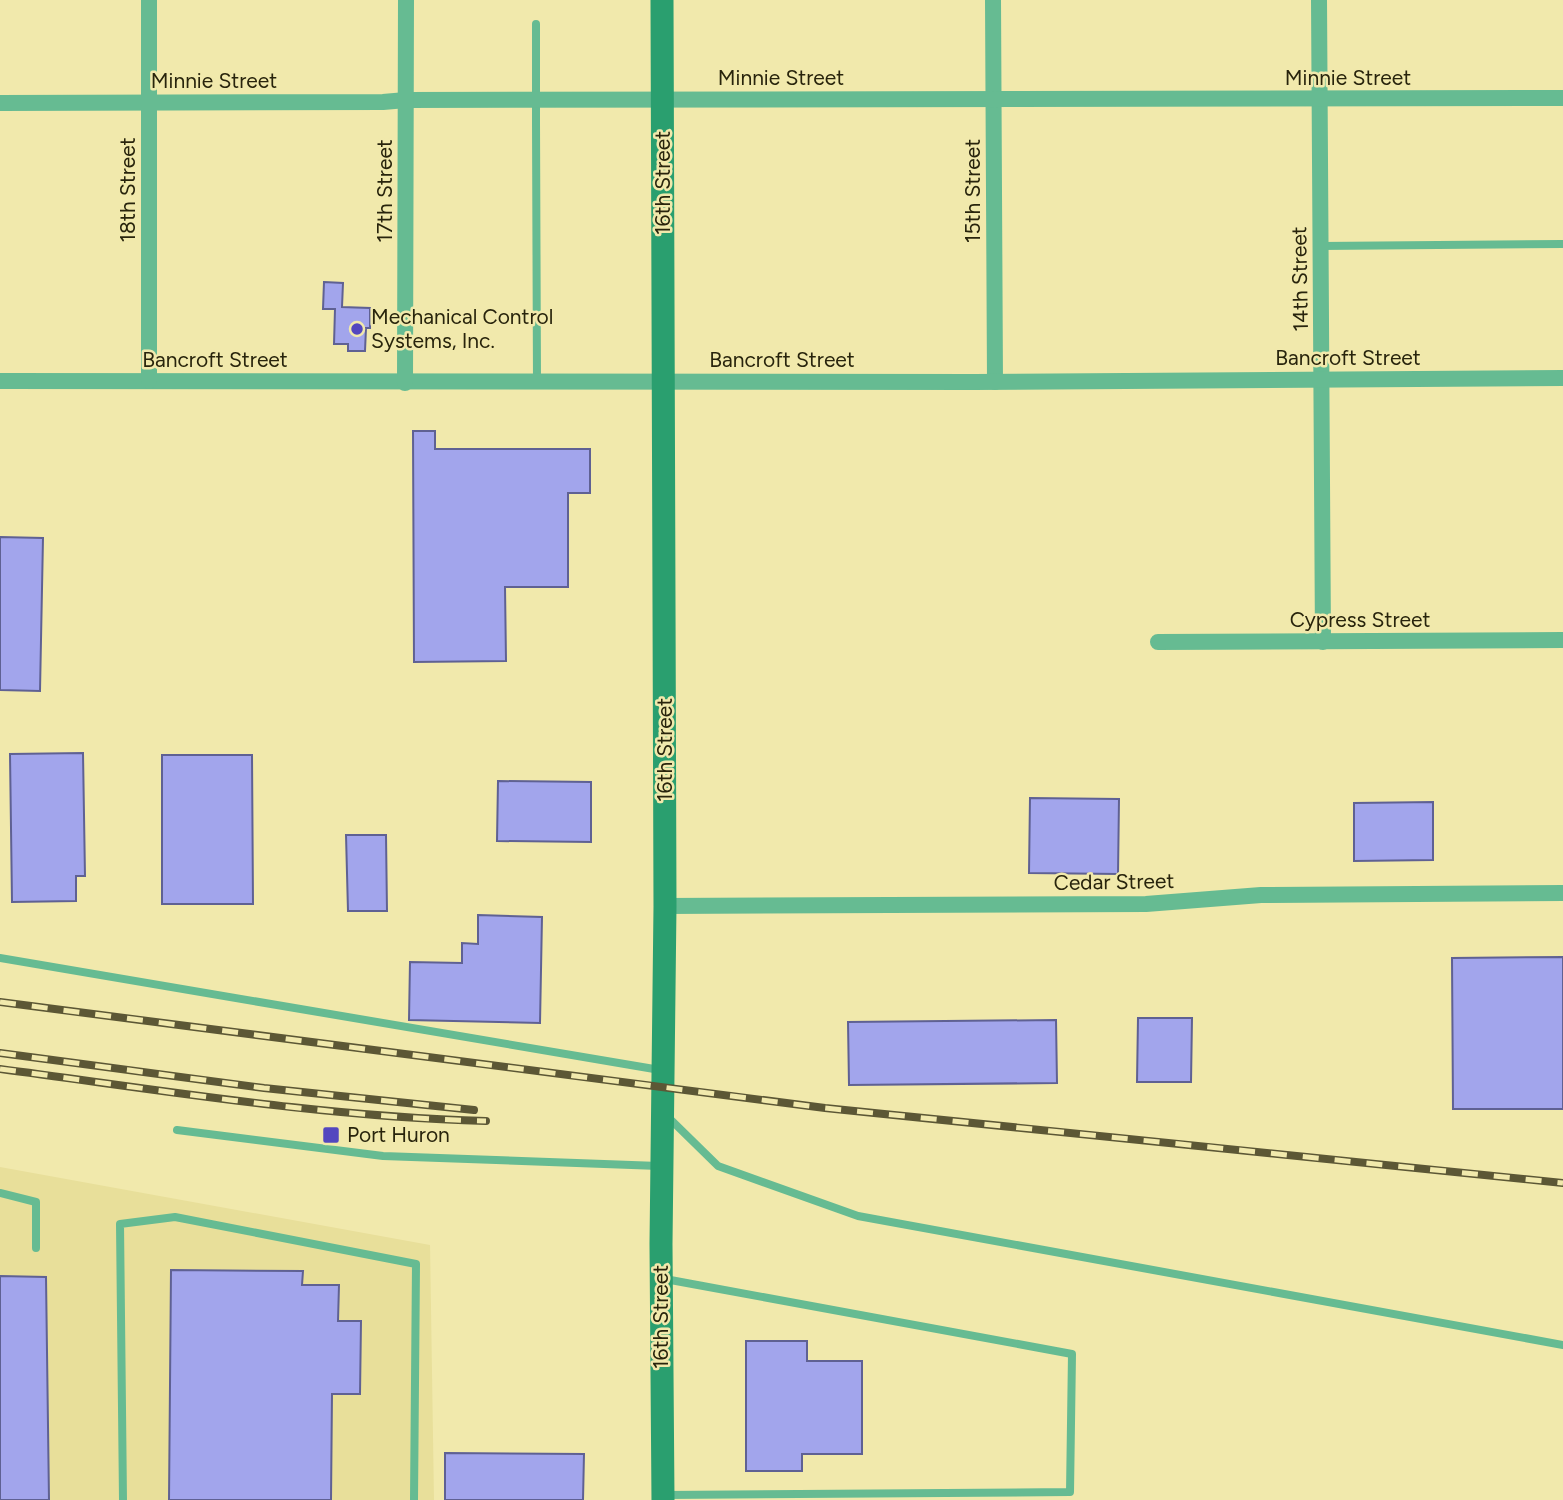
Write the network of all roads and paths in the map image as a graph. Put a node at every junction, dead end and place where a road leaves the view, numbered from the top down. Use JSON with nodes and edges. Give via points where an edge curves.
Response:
{"nodes":[{"id":1,"x":149,"y":0,"type":"edge"},
{"id":2,"x":406,"y":0,"type":"edge"},
{"id":3,"x":663,"y":0,"type":"edge"},
{"id":4,"x":993,"y":0,"type":"edge"},
{"id":5,"x":1319,"y":0,"type":"edge"},
{"id":6,"x":536,"y":24,"type":"dead end"},
{"id":7,"x":993,"y":98,"type":"junction"},
{"id":8,"x":1563,"y":98,"type":"edge"},
{"id":9,"x":1320,"y":99,"type":"junction"},
{"id":10,"x":406,"y":100,"type":"junction"},
{"id":11,"x":536,"y":100,"type":"junction"},
{"id":12,"x":662,"y":100,"type":"junction"},
{"id":13,"x":0,"y":103,"type":"edge"},
{"id":14,"x":149,"y":103,"type":"junction"},
{"id":15,"x":1563,"y":244,"type":"edge"},
{"id":16,"x":1320,"y":246,"type":"junction"},
{"id":17,"x":1563,"y":378,"type":"edge"},
{"id":18,"x":1322,"y":379,"type":"junction"},
{"id":19,"x":0,"y":381,"type":"edge"},
{"id":20,"x":149,"y":381,"type":"junction"},
{"id":21,"x":537,"y":382,"type":"junction"},
{"id":22,"x":664,"y":382,"type":"junction"},
{"id":23,"x":995,"y":382,"type":"junction"},
{"id":24,"x":405,"y":383,"type":"junction"},
{"id":25,"x":1563,"y":640,"type":"edge"},
{"id":26,"x":1158,"y":642,"type":"dead end"},
{"id":27,"x":1322,"y":642,"type":"junction"},
{"id":28,"x":1563,"y":893,"type":"edge"},
{"id":29,"x":665,"y":906,"type":"junction"},
{"id":30,"x":0,"y":958,"type":"edge"},
{"id":31,"x":664,"y":1071,"type":"junction"},
{"id":32,"x":664,"y":1112,"type":"junction"},
{"id":33,"x":177,"y":1130,"type":"dead end"},
{"id":34,"x":663,"y":1166,"type":"junction"},
{"id":35,"x":0,"y":1193,"type":"edge"},
{"id":36,"x":36,"y":1248,"type":"dead end"},
{"id":37,"x":661,"y":1278,"type":"junction"},
{"id":38,"x":1563,"y":1345,"type":"edge"},
{"id":39,"x":663,"y":1497,"type":"edge"},
{"id":40,"x":123,"y":1500,"type":"edge"},
{"id":41,"x":414,"y":1500,"type":"edge"}],
"edges":[{"from":1,"to":14,"type":"street","name":"18th Street"},
{"from":2,"to":10,"type":"street","name":"17th Street"},
{"from":3,"to":12,"type":"street","name":"16th Street"},
{"from":4,"to":7,"type":"street","name":"15th Street"},
{"from":5,"to":9,"type":"street","name":"14th Street"},
{"from":6,"to":11,"type":"lane"},
{"from":7,"to":9,"type":"street","name":"Minnie Street"},
{"from":7,"to":12,"type":"street","name":"Minnie Street"},
{"from":7,"to":23,"type":"street","name":"15th Street"},
{"from":8,"to":9,"type":"street","name":"Minnie Street"},
{"from":9,"to":16,"type":"street","name":"14th Street"},
{"from":10,"to":11,"type":"street","name":"Minnie Street"},
{"from":10,"to":14,"type":"street","name":"Minnie Street"},
{"from":10,"to":24,"type":"street","name":"17th Street"},
{"from":11,"to":12,"type":"street","name":"Minnie Street"},
{"from":11,"to":21,"type":"lane"},
{"from":12,"to":22,"type":"street","name":"16th Street"},
{"from":13,"to":14,"type":"street","name":"Minnie Street"},
{"from":14,"to":20,"type":"street","name":"18th Street"},
{"from":15,"to":16,"type":"lane"},
{"from":16,"to":18,"type":"street","name":"14th Street"},
{"from":17,"to":18,"type":"street","name":"Bancroft Street"},
{"from":18,"to":23,"type":"street","name":"Bancroft Street"},
{"from":18,"to":27,"type":"street","name":"14th Street"},
{"from":19,"to":20,"type":"street","name":"Bancroft Street"},
{"from":20,"to":24,"type":"street","name":"Bancroft Street"},
{"from":21,"to":22,"type":"street","name":"Bancroft Street"},
{"from":21,"to":24,"type":"street","name":"Bancroft Street"},
{"from":22,"to":23,"type":"street","name":"Bancroft Street"},
{"from":22,"to":29,"type":"street","name":"16th Street"},
{"from":25,"to":27,"type":"street","name":"Cypress Street"},
{"from":26,"to":27,"type":"street","name":"Cypress Street"},
{"from":28,"to":29,"type":"street","name":"Cedar Street","via":[[1261,895],[1146,904]]},
{"from":29,"to":31,"type":"street","name":"16th Street"},
{"from":30,"to":31,"type":"lane"},
{"from":31,"to":32,"type":"street","name":"16th Street"},
{"from":32,"to":34,"type":"street","name":"16th Street"},
{"from":32,"to":38,"type":"lane","via":[[718,1166],[858,1216]]},
{"from":33,"to":34,"type":"lane","via":[[383,1156]]},
{"from":34,"to":37,"type":"street","name":"16th Street"},
{"from":35,"to":36,"type":"lane","via":[[36,1202]]},
{"from":37,"to":39,"type":"street","name":"16th Street"},
{"from":37,"to":39,"type":"lane","via":[[1072,1354],[1070,1492]]},
{"from":40,"to":41,"type":"lane","via":[[120,1224],[175,1217],[416,1264]]}]}
